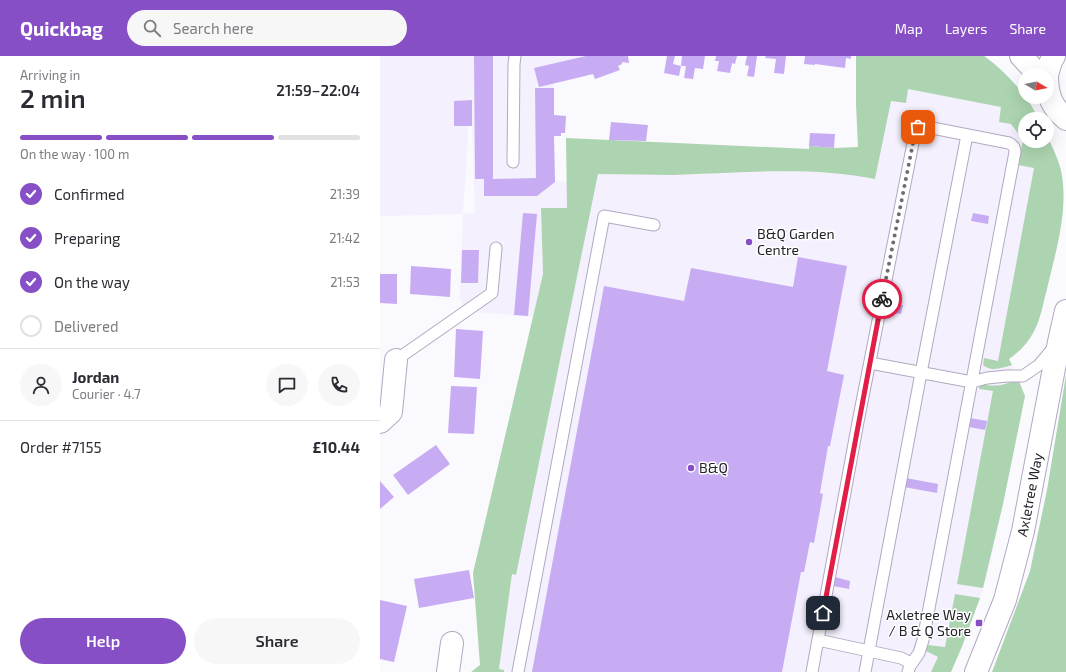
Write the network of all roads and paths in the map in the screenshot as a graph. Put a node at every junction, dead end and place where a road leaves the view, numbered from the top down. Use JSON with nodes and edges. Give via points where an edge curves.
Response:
{"nodes":[{"id":1,"x":515,"y":56,"type":"edge"},
{"id":2,"x":1021,"y":56,"type":"edge"},
{"id":3,"x":1054,"y":56,"type":"edge"},
{"id":4,"x":1032,"y":68,"type":"edge"},
{"id":5,"x":1049,"y":68,"type":"edge"},
{"id":6,"x":1053,"y":104,"type":"edge"},
{"id":7,"x":1066,"y":119,"type":"edge"},
{"id":8,"x":967,"y":135,"type":"junction"},
{"id":9,"x":513,"y":162,"type":"dead end"},
{"id":10,"x":654,"y":225,"type":"dead end"},
{"id":11,"x":496,"y":248,"type":"dead end"},
{"id":12,"x":1066,"y":311,"type":"edge"},
{"id":13,"x":1059,"y":342,"type":"junction"},
{"id":14,"x":396,"y":360,"type":"joint"},
{"id":15,"x":870,"y":363,"type":"junction"},
{"id":16,"x":921,"y":372,"type":"junction"},
{"id":17,"x":972,"y":382,"type":"junction"},
{"id":18,"x":380,"y":422,"type":"edge"},
{"id":19,"x":818,"y":640,"type":"junction"},
{"id":20,"x":452,"y":643,"type":"dead end"},
{"id":21,"x":869,"y":652,"type":"junction"},
{"id":22,"x":909,"y":669,"type":"edge"},
{"id":23,"x":448,"y":672,"type":"edge"},
{"id":24,"x":518,"y":672,"type":"edge"},
{"id":25,"x":812,"y":672,"type":"edge"},
{"id":26,"x":865,"y":672,"type":"edge"},
{"id":27,"x":976,"y":672,"type":"edge"}],
"edges":[{"from":1,"to":9,"type":"lane"},
{"from":2,"to":4,"type":"street"},
{"from":3,"to":5,"type":"street"},
{"from":6,"to":7,"type":"street"},
{"from":8,"to":15,"type":"lane","via":[[922,126],[916,130]]},
{"from":8,"to":16,"type":"lane"},
{"from":8,"to":17,"type":"lane","via":[[1009,143],[1015,149]]},
{"from":10,"to":24,"type":"lane","via":[[604,216]]},
{"from":11,"to":14,"type":"lane","via":[[492,293]]},
{"from":12,"to":13,"type":"street","name":"Axletree Way"},
{"from":13,"to":17,"type":"lane","via":[[1038,365],[1023,376],[986,378]]},
{"from":13,"to":27,"type":"street","name":"Axletree Way","via":[[1023,531],[1005,600]]},
{"from":14,"to":18,"type":"street","via":[[391,412]]},
{"from":15,"to":16,"type":"lane"},
{"from":15,"to":19,"type":"lane"},
{"from":16,"to":17,"type":"lane"},
{"from":16,"to":21,"type":"lane"},
{"from":17,"to":22,"type":"lane","via":[[924,640]]},
{"from":19,"to":21,"type":"lane"},
{"from":19,"to":25,"type":"lane"},
{"from":20,"to":23,"type":"street"},
{"from":21,"to":22,"type":"lane","via":[[901,658],[907,661]]},
{"from":21,"to":26,"type":"lane"}]}
